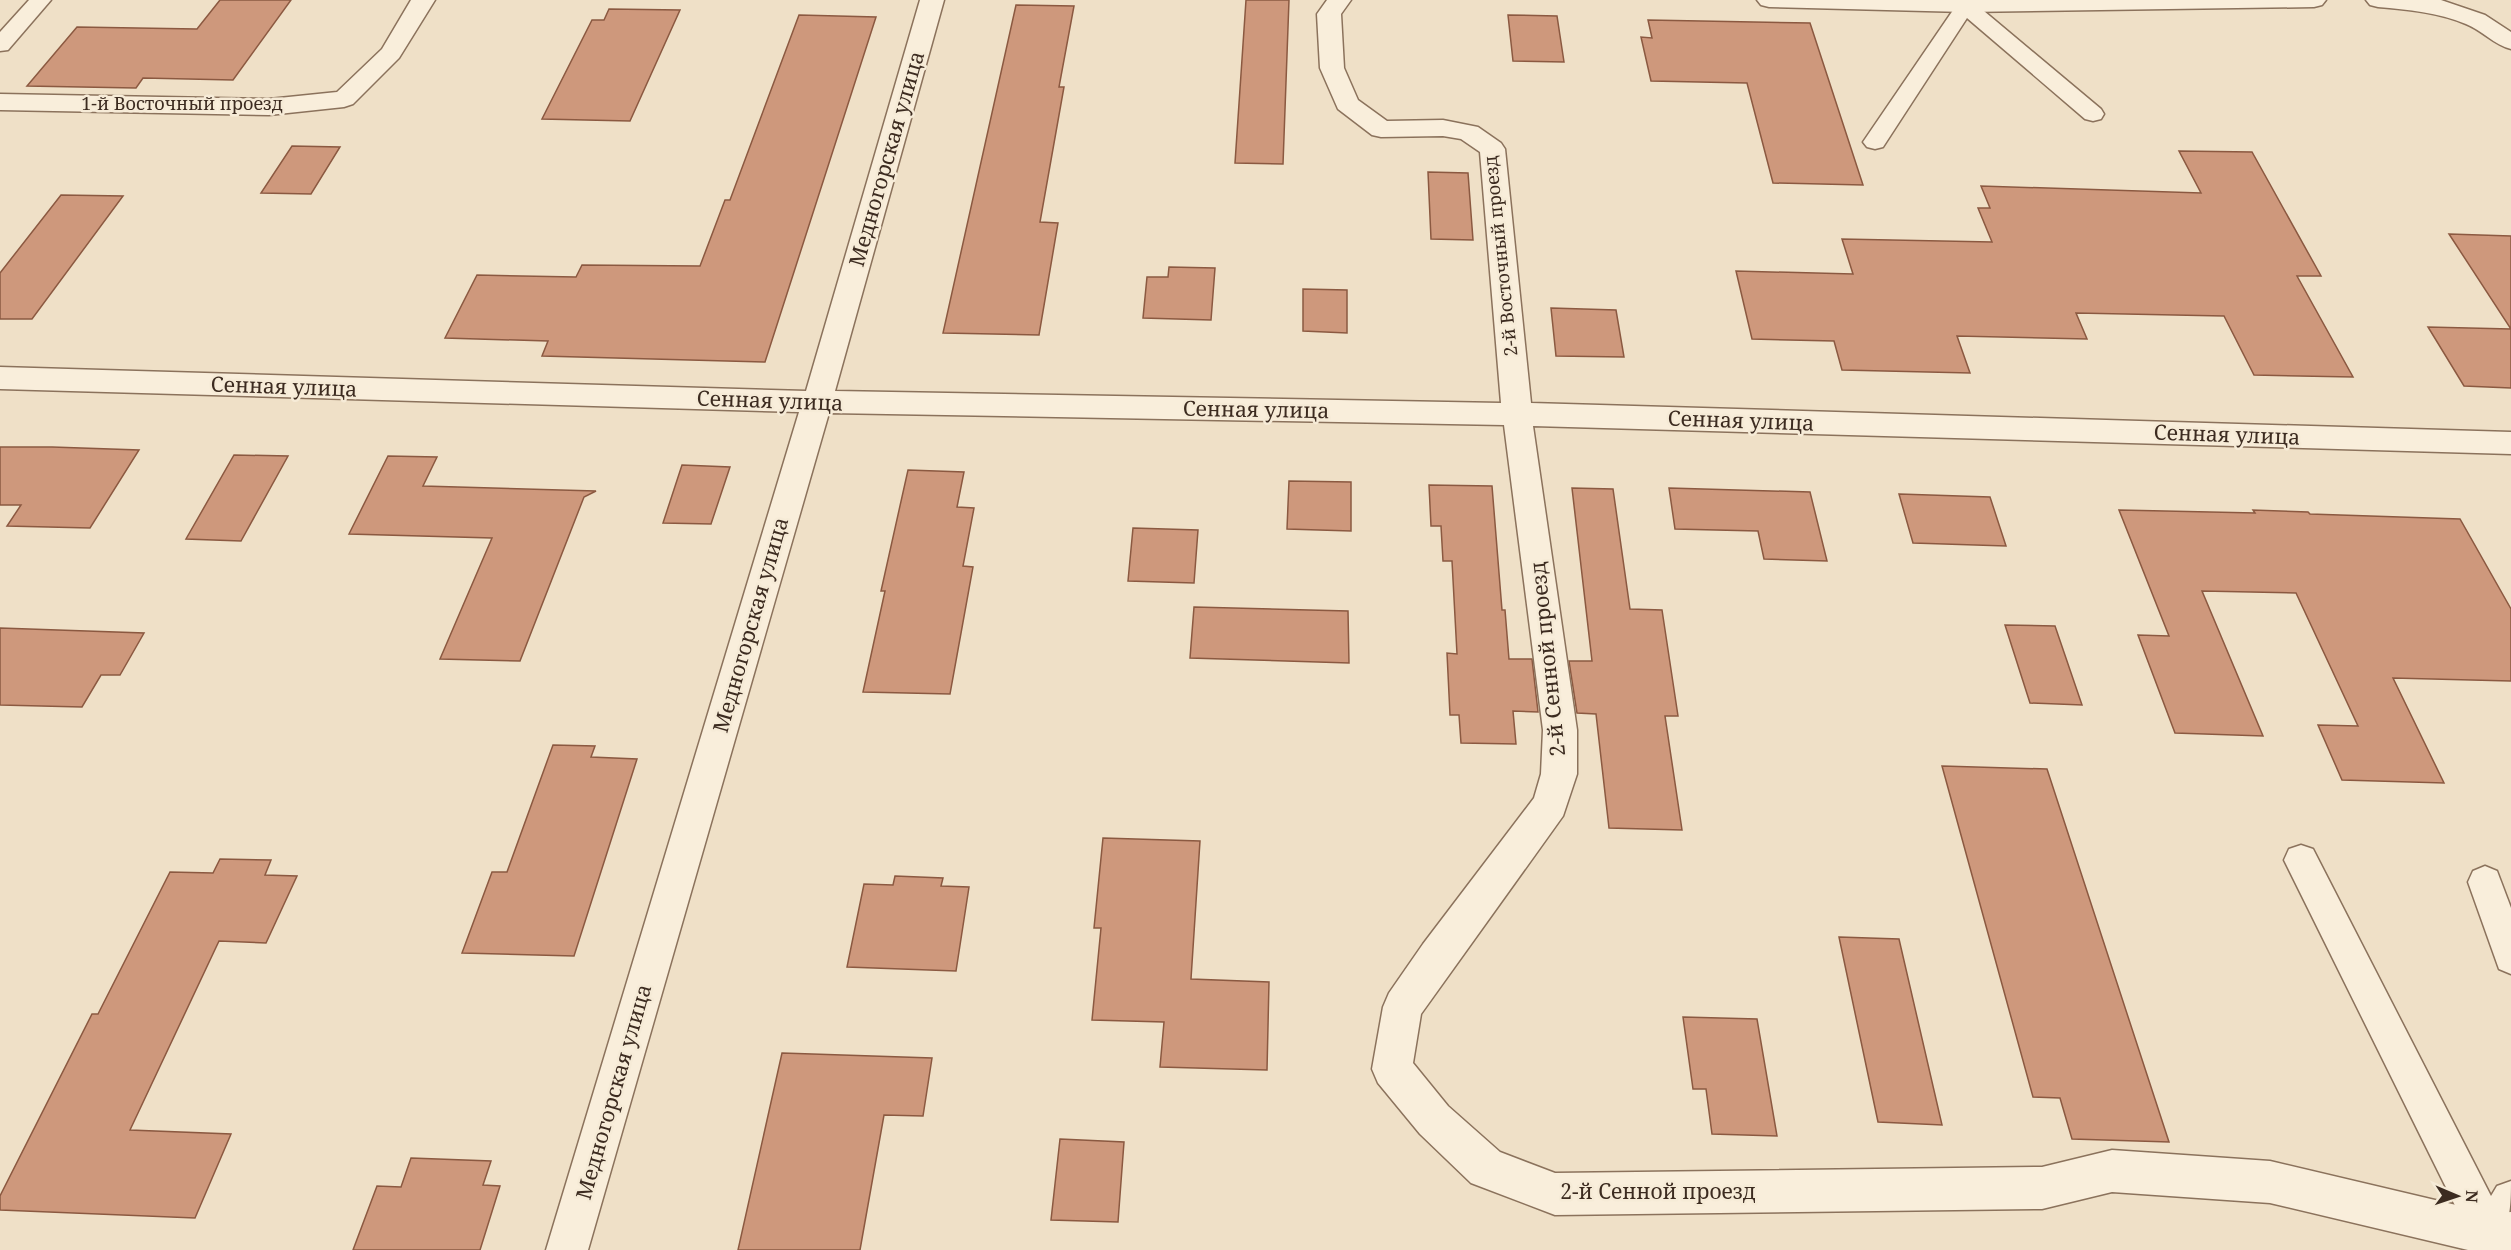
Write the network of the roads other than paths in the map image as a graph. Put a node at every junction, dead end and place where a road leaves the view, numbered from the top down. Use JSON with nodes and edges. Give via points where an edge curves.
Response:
{"nodes":[{"id":1,"x":41,"y":0,"type":"edge"},
{"id":2,"x":423,"y":0,"type":"edge"},
{"id":3,"x":932,"y":0,"type":"edge"},
{"id":4,"x":1339,"y":0,"type":"edge"},
{"id":5,"x":1769,"y":0,"type":"edge"},
{"id":6,"x":2314,"y":0,"type":"edge"},
{"id":7,"x":2378,"y":0,"type":"edge"},
{"id":8,"x":1964,"y":2,"type":"edge"},
{"id":9,"x":2511,"y":42,"type":"edge"},
{"id":10,"x":0,"y":45,"type":"edge"},
{"id":11,"x":0,"y":102,"type":"edge"},
{"id":12,"x":2093,"y":114,"type":"dead end"},
{"id":13,"x":1875,"y":142,"type":"dead end"},
{"id":14,"x":0,"y":378,"type":"edge"},
{"id":15,"x":817,"y":402,"type":"junction"},
{"id":16,"x":1517,"y":414,"type":"junction"},
{"id":17,"x":2511,"y":443,"type":"edge"},
{"id":18,"x":2301,"y":860,"type":"dead end"},
{"id":19,"x":2485,"y":882,"type":"dead end"},
{"id":20,"x":2511,"y":957,"type":"edge"},
{"id":21,"x":2502,"y":1229,"type":"edge"},
{"id":22,"x":567,"y":1250,"type":"edge"}],
"edges":[{"from":1,"to":10,"type":"lane"},
{"from":2,"to":11,"type":"street","name":"1-й Восточный проезд","via":[[391,53],[344,99],[269,107]]},
{"from":3,"to":15,"type":"street","name":"Медногорская улица"},
{"from":4,"to":16,"type":"street","name":"2-й Восточный проезд","via":[[1329,14],[1332,68],[1347,104],[1381,129],[1443,128],[1469,133],[1492,150]]},
{"from":5,"to":8,"type":"street"},
{"from":6,"to":8,"type":"street"},
{"from":7,"to":9,"type":"street","via":[[2437,6],[2476,20]]},
{"from":8,"to":12,"type":"lane"},
{"from":8,"to":13,"type":"lane"},
{"from":14,"to":15,"type":"street","name":"Сенная улица"},
{"from":15,"to":16,"type":"street","name":"Сенная улица"},
{"from":15,"to":22,"type":"street","name":"Медногорская улица"},
{"from":16,"to":17,"type":"street","name":"Сенная улица"},
{"from":16,"to":21,"type":"street","name":"2-й Сенной проезд","via":[[1560,730],[1559,774],[1550,805],[1403,1007],[1392,1069],[1434,1120],[1486,1168],[1555,1194],[2042,1188],[2112,1171],[2270,1182]]},
{"from":18,"to":21,"type":"lane"},
{"from":19,"to":20,"type":"lane"}]}
